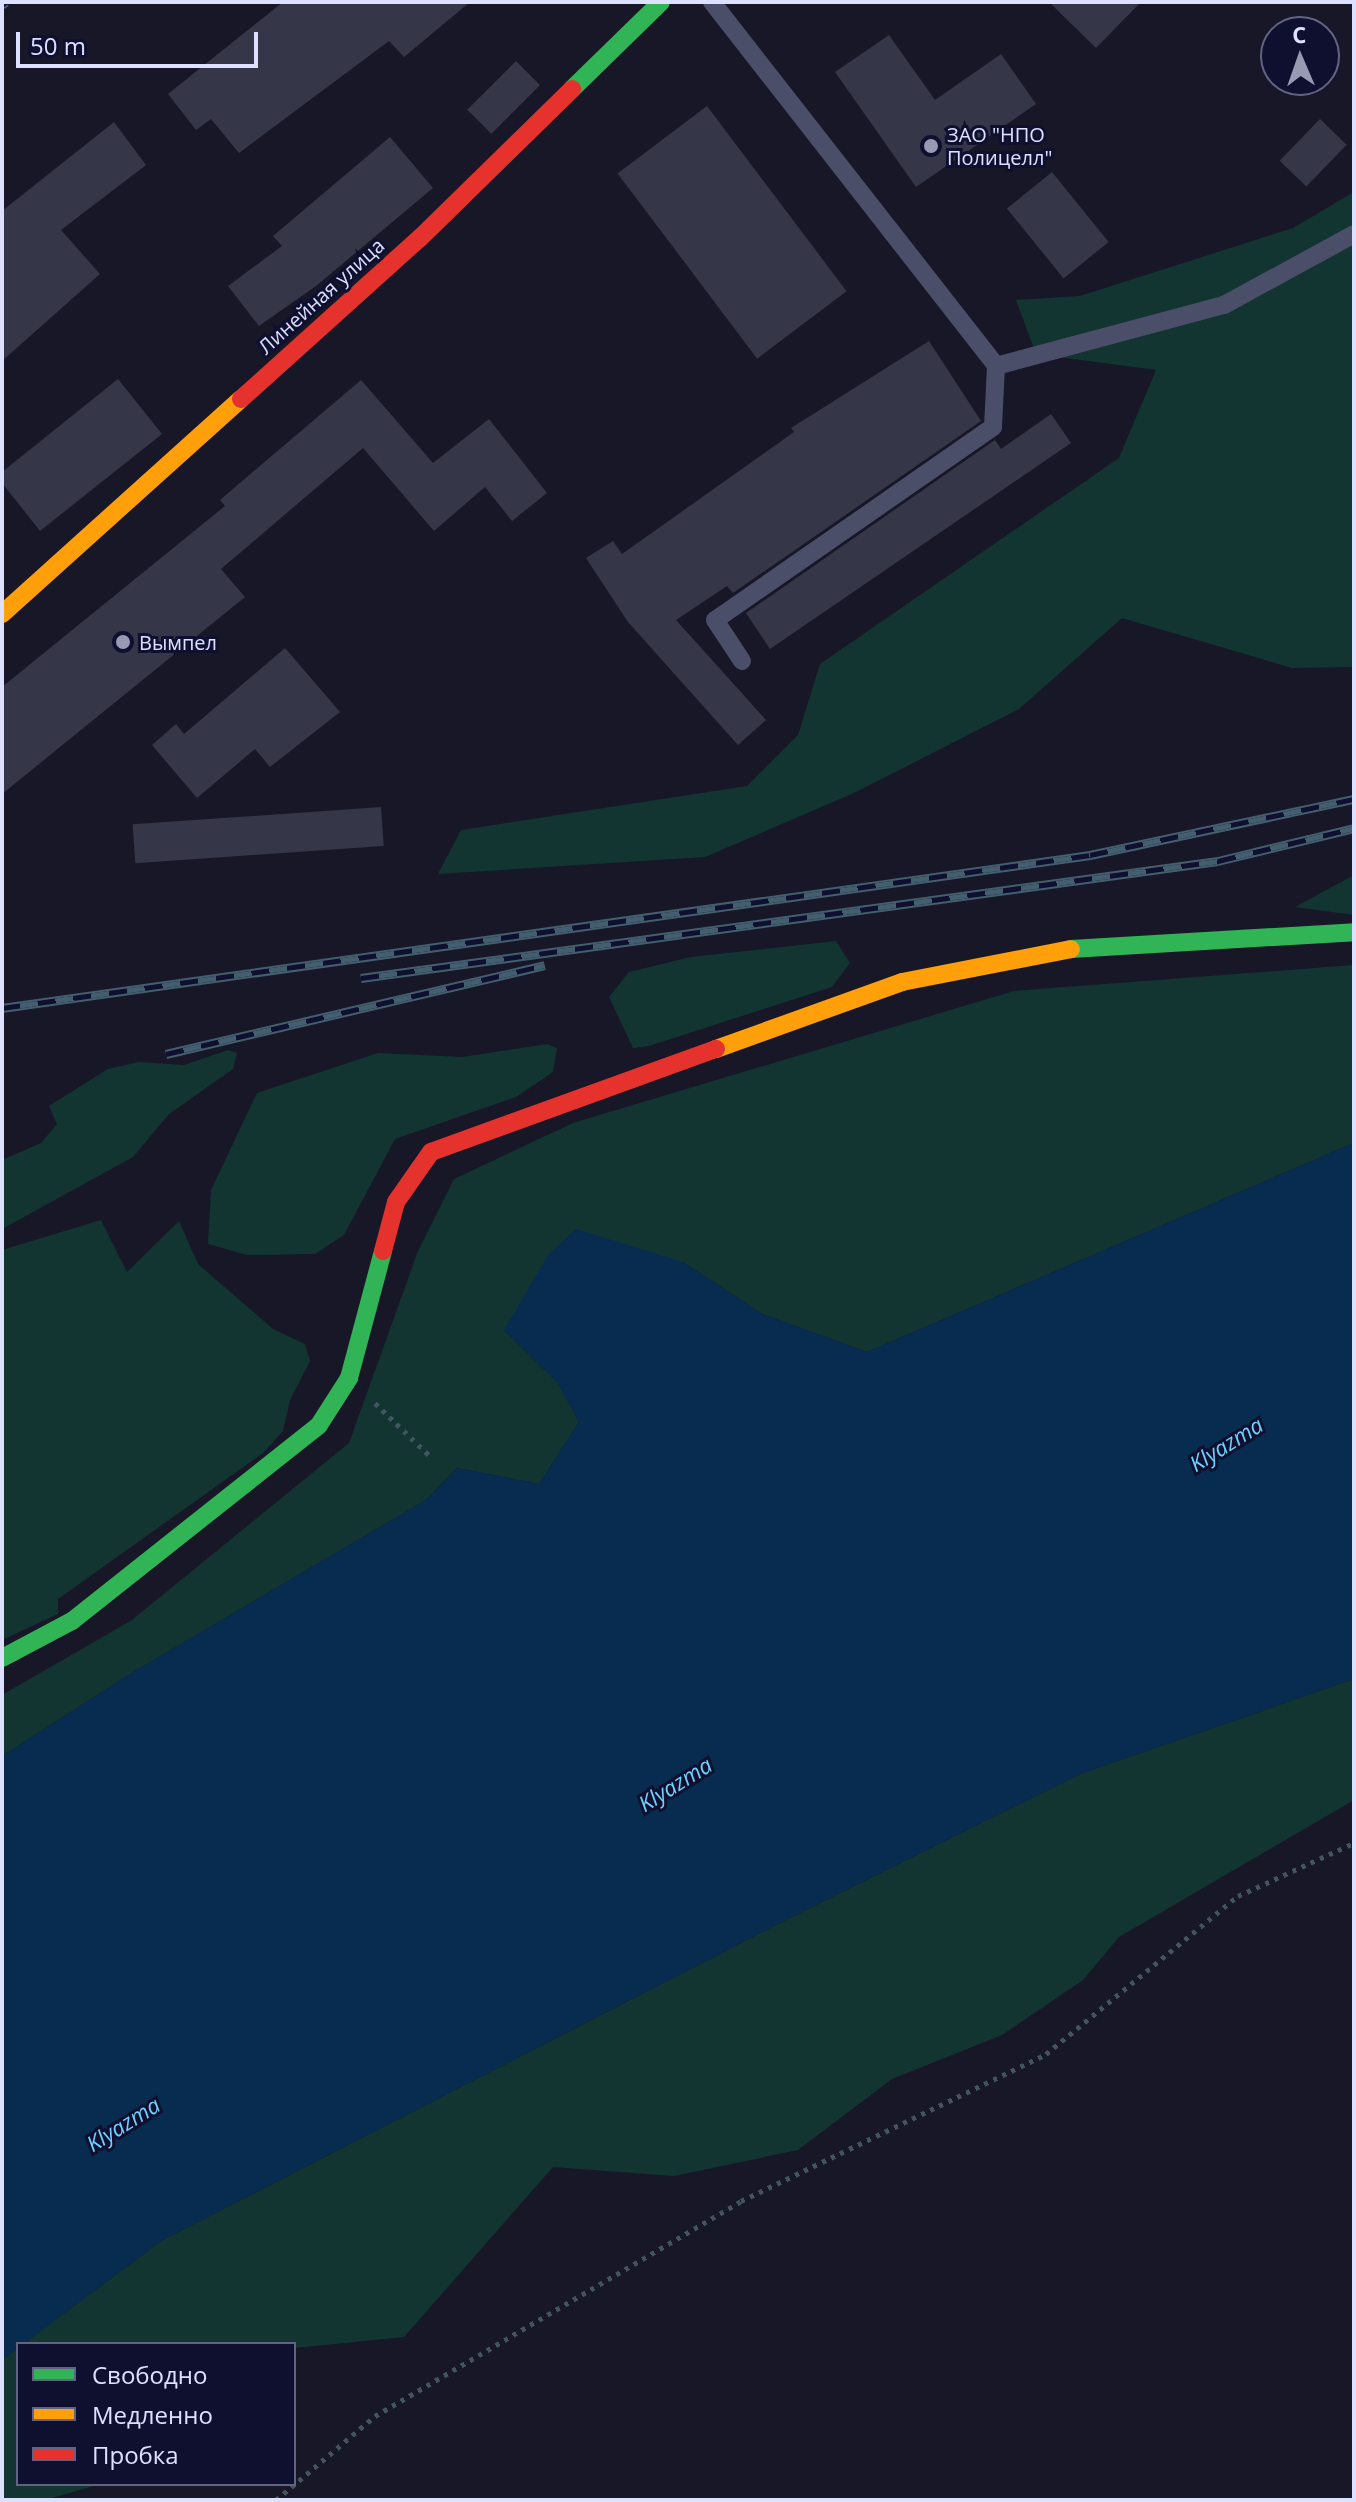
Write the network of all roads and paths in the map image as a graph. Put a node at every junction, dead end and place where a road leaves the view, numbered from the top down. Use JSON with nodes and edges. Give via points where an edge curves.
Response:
{"nodes":[{"id":1,"x":661,"y":2,"type":"edge"},
{"id":2,"x":712,"y":2,"type":"edge"},
{"id":3,"x":1354,"y":234,"type":"edge"},
{"id":4,"x":996,"y":366,"type":"junction"},
{"id":5,"x":2,"y":614,"type":"edge"},
{"id":6,"x":742,"y":661,"type":"dead end"},
{"id":7,"x":1354,"y":932,"type":"edge"},
{"id":8,"x":349,"y":1378,"type":"junction"},
{"id":9,"x":432,"y":1458,"type":"dead end"},
{"id":10,"x":2,"y":1658,"type":"edge"},
{"id":11,"x":1354,"y":1843,"type":"edge"},
{"id":12,"x":296,"y":2483,"type":"edge"},
{"id":13,"x":292,"y":2486,"type":"edge"},
{"id":14,"x":276,"y":2500,"type":"edge"}],
"edges":[{"from":1,"to":5,"type":"street","name":"Линейная улица","via":[[420,238]]},
{"from":2,"to":4,"type":"lane"},
{"from":3,"to":4,"type":"lane","via":[[1224,305]]},
{"from":4,"to":6,"type":"lane","via":[[993,427],[715,620]]},
{"from":7,"to":8,"type":"street","via":[[1046,951],[902,982],[431,1152],[396,1202]]},
{"from":8,"to":9,"type":"path"},
{"from":8,"to":10,"type":"street","via":[[319,1425],[72,1621]]},
{"from":11,"to":12,"type":"path","via":[[1238,1896],[1046,2054],[741,2201],[375,2416]]},
{"from":13,"to":14,"type":"path"}]}
